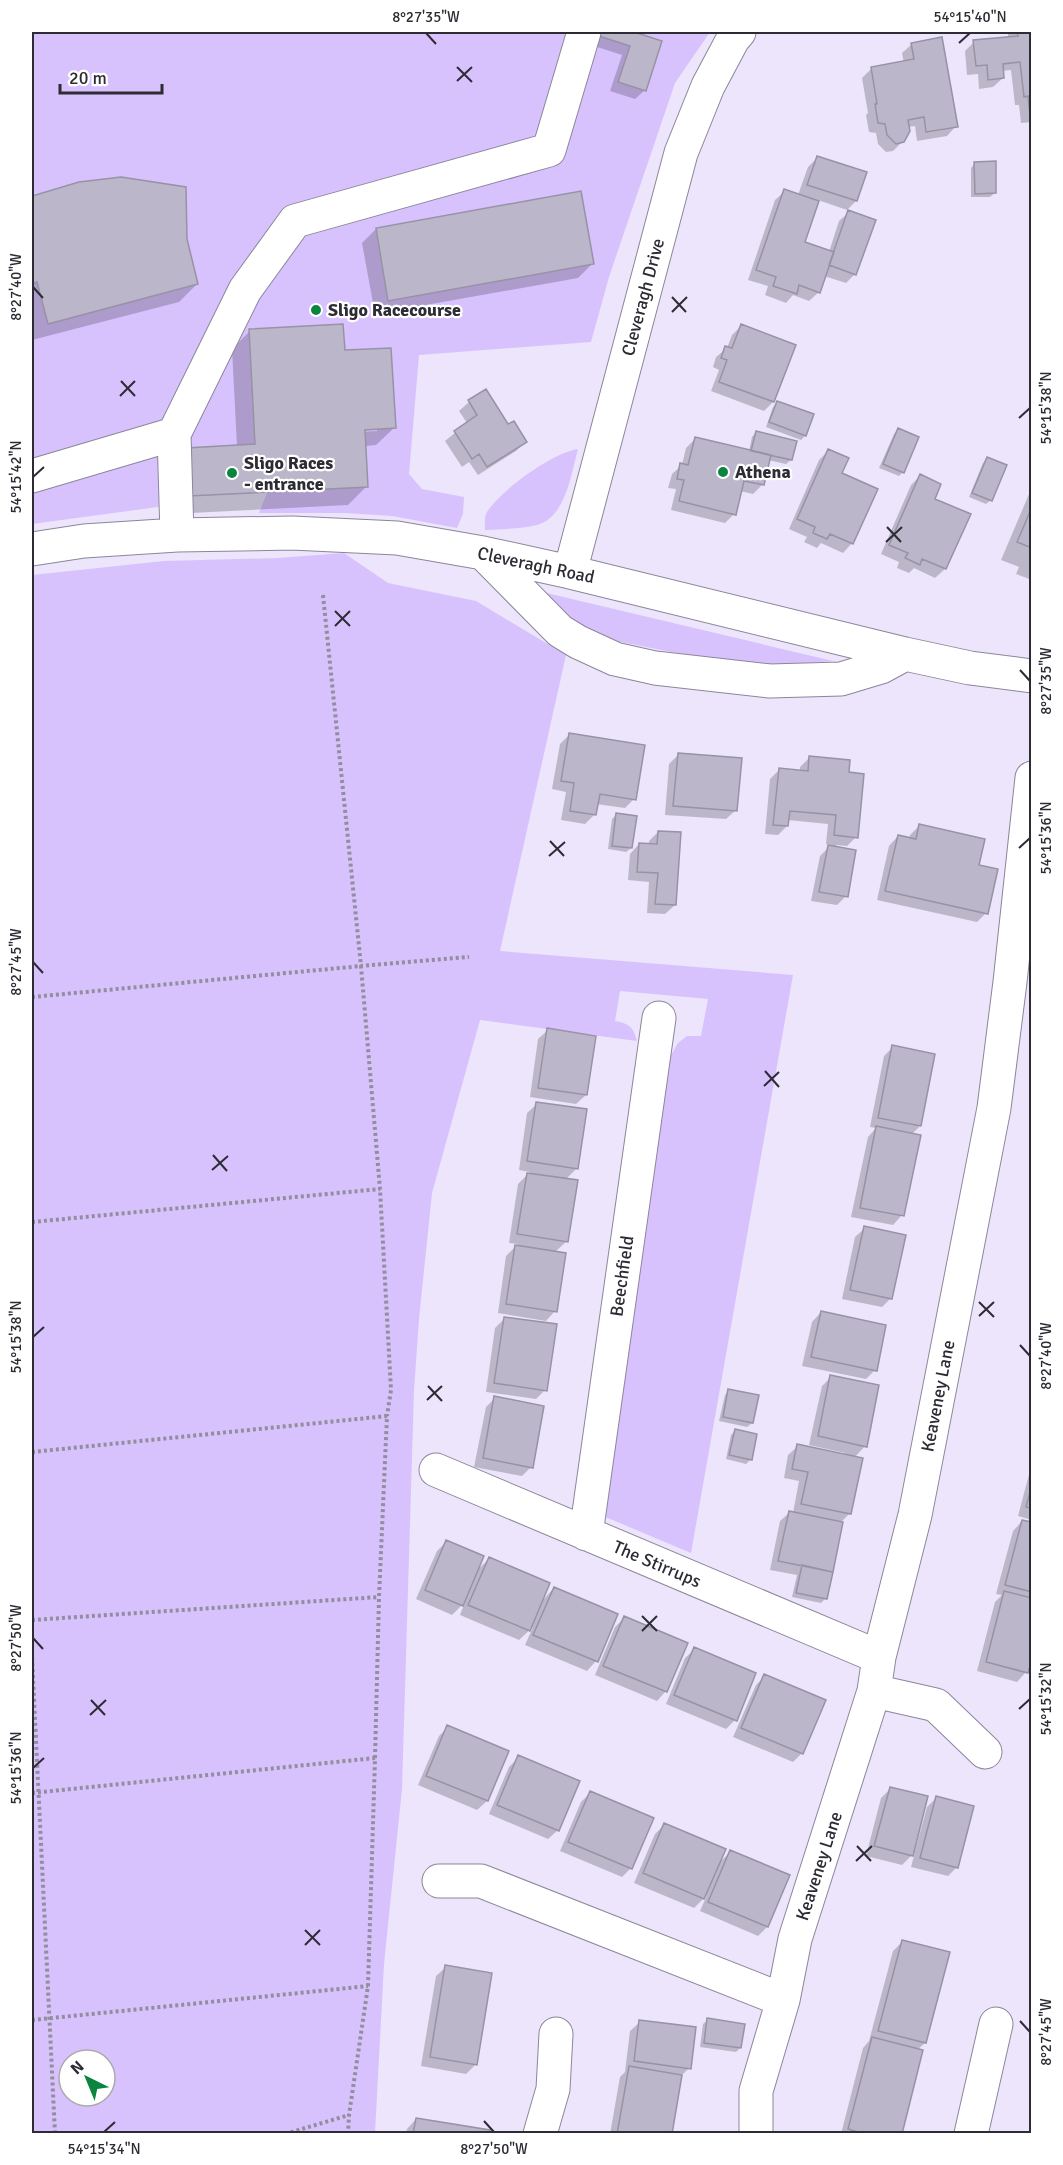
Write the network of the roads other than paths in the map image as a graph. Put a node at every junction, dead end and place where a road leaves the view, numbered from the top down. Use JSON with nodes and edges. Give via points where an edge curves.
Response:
{"nodes":[{"id":1,"x":584,"y":32,"type":"edge"},
{"id":2,"x":739,"y":32,"type":"edge"},
{"id":3,"x":174,"y":434,"type":"junction"},
{"id":4,"x":32,"y":476,"type":"edge"},
{"id":5,"x":177,"y":535,"type":"junction"},
{"id":6,"x":32,"y":549,"type":"edge"},
{"id":7,"x":483,"y":553,"type":"junction"},
{"id":8,"x":570,"y":572,"type":"junction"},
{"id":9,"x":905,"y":654,"type":"junction"},
{"id":10,"x":1032,"y":676,"type":"edge"},
{"id":11,"x":1032,"y":778,"type":"edge"},
{"id":12,"x":658,"y":1018,"type":"dead end"},
{"id":13,"x":436,"y":1470,"type":"dead end"},
{"id":14,"x":586,"y":1534,"type":"junction"},
{"id":15,"x":879,"y":1657,"type":"junction"},
{"id":16,"x":873,"y":1690,"type":"junction"},
{"id":17,"x":985,"y":1752,"type":"dead end"},
{"id":18,"x":439,"y":1881,"type":"dead end"},
{"id":19,"x":783,"y":2000,"type":"junction"},
{"id":20,"x":996,"y":2024,"type":"dead end"},
{"id":21,"x":556,"y":2034,"type":"dead end"},
{"id":22,"x":540,"y":2133,"type":"edge"},
{"id":23,"x":756,"y":2133,"type":"edge"},
{"id":24,"x":971,"y":2133,"type":"edge"}],
"edges":[{"from":1,"to":3,"type":"street","via":[[549,150],[295,221],[245,290]]},
{"from":2,"to":8,"type":"street","name":"Cleveragh Drive","via":[[708,86],[681,153]]},
{"from":3,"to":4,"type":"street"},
{"from":3,"to":5,"type":"street"},
{"from":5,"to":6,"type":"street","name":"Cleveragh Road"},
{"from":5,"to":7,"type":"street","name":"Cleveragh Road","via":[[292,533],[385,538]]},
{"from":7,"to":8,"type":"street","name":"Cleveragh Road"},
{"from":7,"to":9,"type":"street","via":[[560,631],[615,659],[655,668],[770,681],[841,679],[881,667]]},
{"from":8,"to":9,"type":"street","name":"Cleveragh Road"},
{"from":9,"to":10,"type":"street","name":"Cleveragh Road"},
{"from":11,"to":15,"type":"street","name":"Keaveney Lane","via":[[994,1108],[915,1515]]},
{"from":12,"to":14,"type":"street","name":"Beechfield"},
{"from":13,"to":14,"type":"street","name":"The Stirrups"},
{"from":14,"to":15,"type":"street","name":"The Stirrups"},
{"from":15,"to":16,"type":"street","name":"Keaveney Lane"},
{"from":16,"to":17,"type":"street","via":[[936,1705]]},
{"from":16,"to":19,"type":"street","name":"Keaveney Lane","via":[[795,1939]]},
{"from":18,"to":19,"type":"street","via":[[481,1881]]},
{"from":19,"to":23,"type":"street","name":"Keaveney Lane","via":[[756,2091]]},
{"from":20,"to":24,"type":"street"},
{"from":21,"to":22,"type":"street","via":[[554,2089]]}]}
